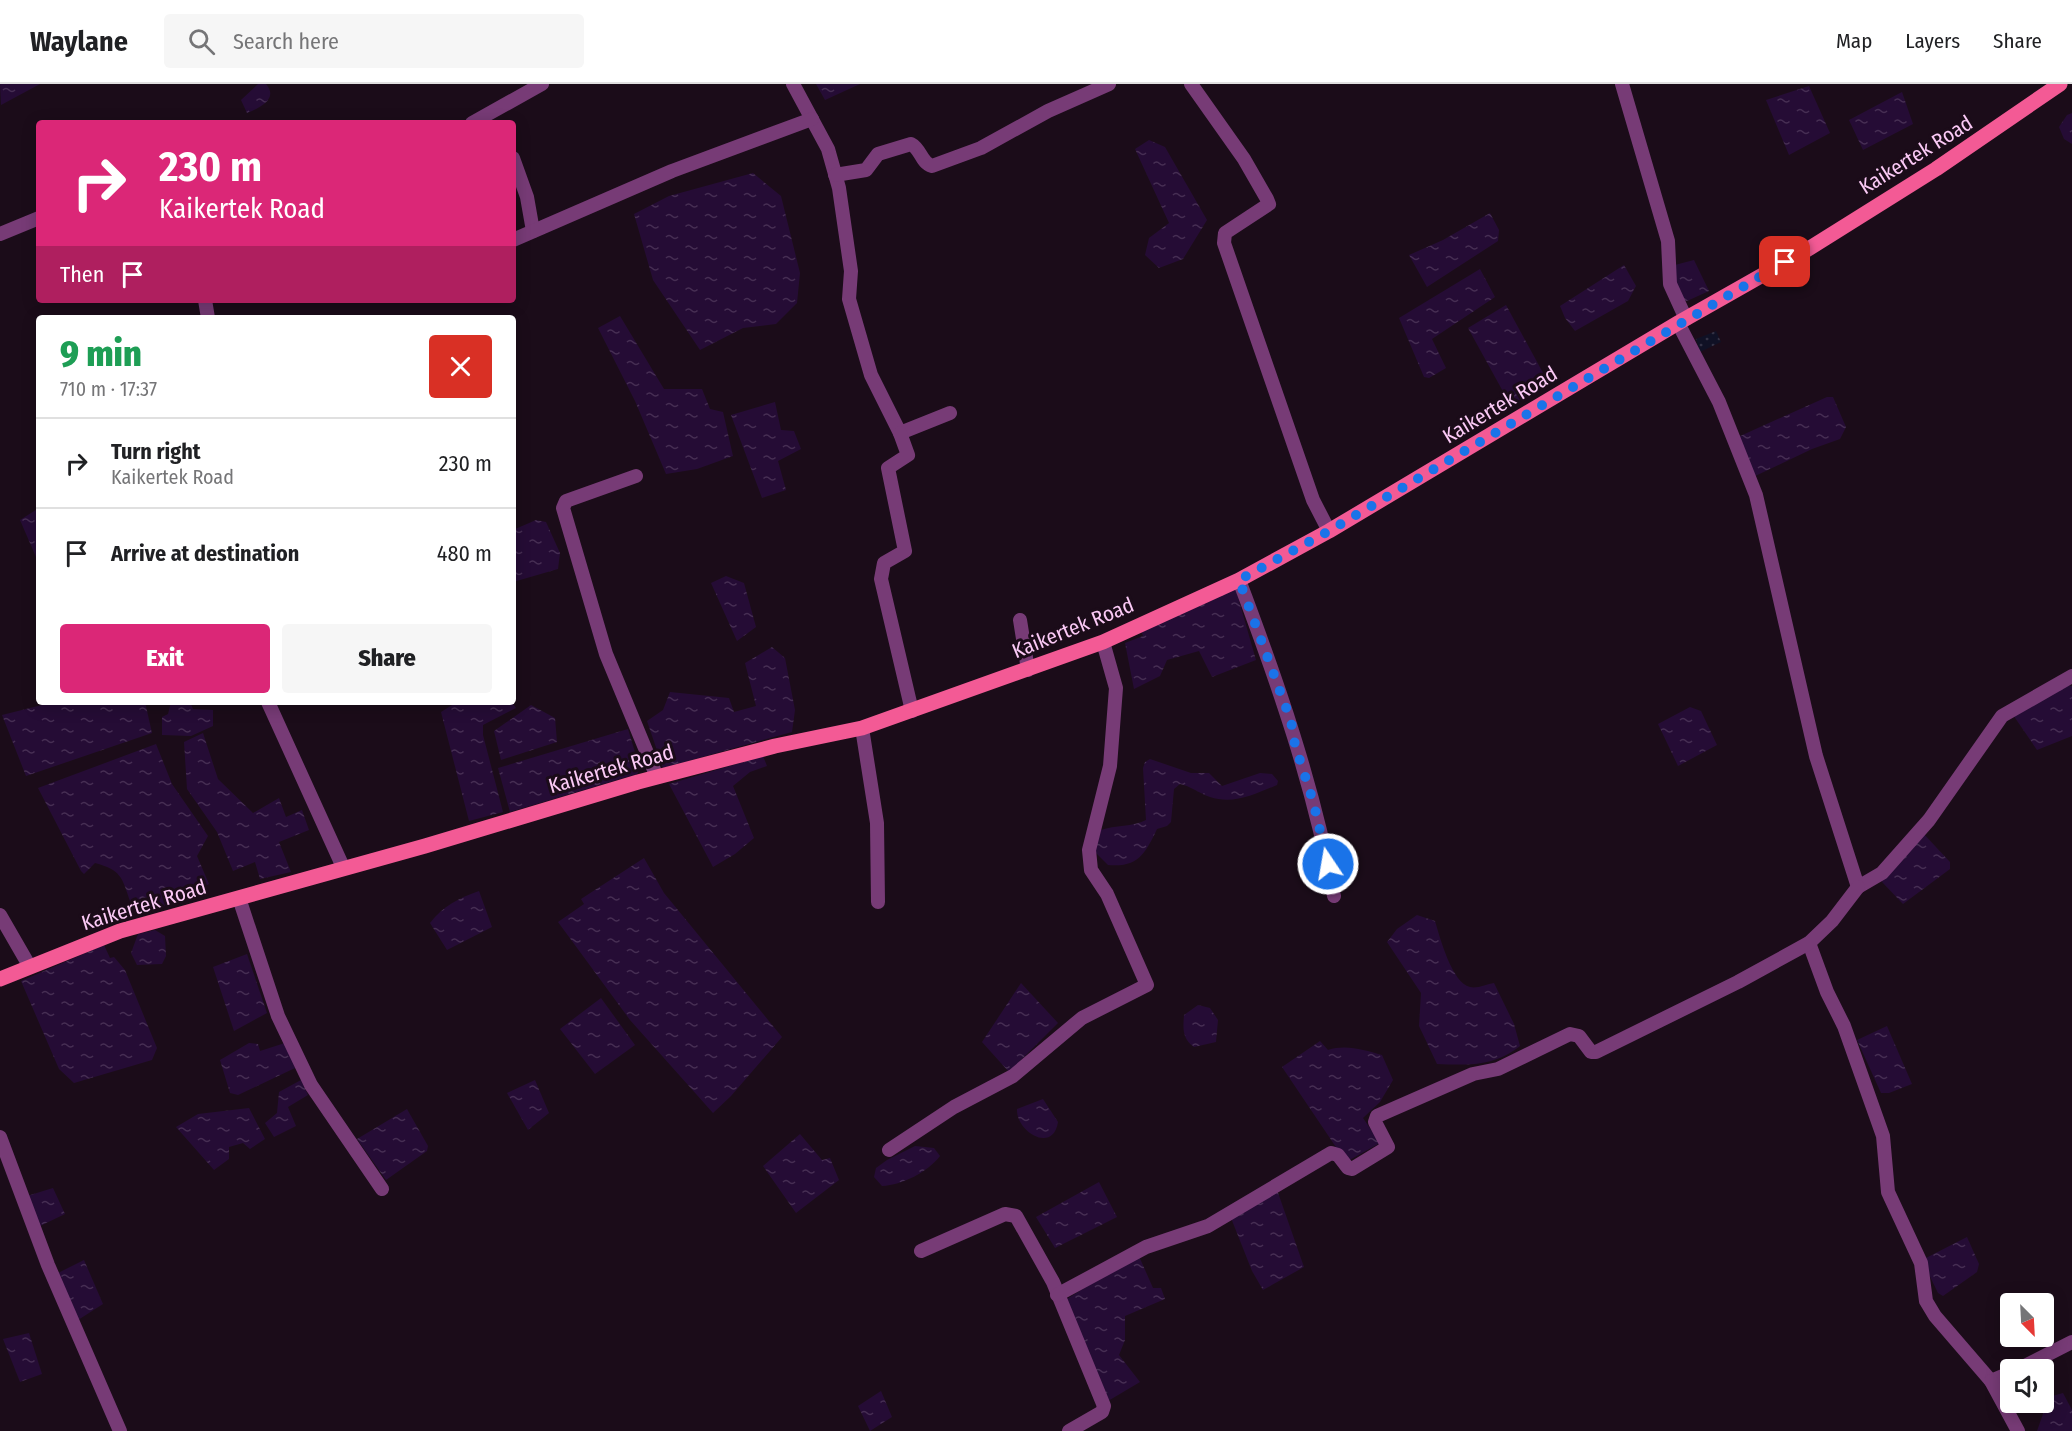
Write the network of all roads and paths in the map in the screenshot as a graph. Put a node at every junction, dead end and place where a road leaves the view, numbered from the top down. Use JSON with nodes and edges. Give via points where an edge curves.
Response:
{"nodes":[{"id":1,"x":542,"y":84,"type":"edge"},
{"id":2,"x":793,"y":84,"type":"edge"},
{"id":3,"x":1109,"y":84,"type":"edge"},
{"id":4,"x":1191,"y":84,"type":"edge"},
{"id":5,"x":1622,"y":84,"type":"edge"},
{"id":6,"x":2060,"y":84,"type":"edge"},
{"id":7,"x":492,"y":119,"type":"edge"},
{"id":8,"x":812,"y":119,"type":"junction"},
{"id":9,"x":516,"y":166,"type":"edge"},
{"id":10,"x":835,"y":175,"type":"junction"},
{"id":11,"x":36,"y":219,"type":"edge"},
{"id":12,"x":533,"y":231,"type":"junction"},
{"id":13,"x":0,"y":234,"type":"edge"},
{"id":14,"x":516,"y":239,"type":"edge"},
{"id":15,"x":1682,"y":321,"type":"junction"},
{"id":16,"x":951,"y":413,"type":"dead end"},
{"id":17,"x":900,"y":433,"type":"junction"},
{"id":18,"x":636,"y":476,"type":"dead end"},
{"id":19,"x":1329,"y":531,"type":"junction"},
{"id":20,"x":1239,"y":580,"type":"junction"},
{"id":21,"x":1020,"y":620,"type":"dead end"},
{"id":22,"x":1103,"y":642,"type":"junction"},
{"id":23,"x":1028,"y":669,"type":"junction"},
{"id":24,"x":2072,"y":676,"type":"edge"},
{"id":25,"x":269,"y":705,"type":"edge"},
{"id":26,"x":912,"y":711,"type":"junction"},
{"id":27,"x":862,"y":728,"type":"junction"},
{"id":28,"x":657,"y":777,"type":"junction"},
{"id":29,"x":344,"y":867,"type":"junction"},
{"id":30,"x":1858,"y":887,"type":"junction"},
{"id":31,"x":1334,"y":896,"type":"dead end"},
{"id":32,"x":239,"y":898,"type":"junction"},
{"id":33,"x":878,"y":902,"type":"dead end"},
{"id":34,"x":0,"y":915,"type":"edge"},
{"id":35,"x":1809,"y":943,"type":"junction"},
{"id":36,"x":30,"y":967,"type":"junction"},
{"id":37,"x":0,"y":979,"type":"edge"},
{"id":38,"x":0,"y":1137,"type":"edge"},
{"id":39,"x":889,"y":1150,"type":"dead end"},
{"id":40,"x":382,"y":1190,"type":"dead end"},
{"id":41,"x":921,"y":1251,"type":"dead end"},
{"id":42,"x":1057,"y":1295,"type":"junction"},
{"id":43,"x":2072,"y":1342,"type":"edge"},
{"id":44,"x":2039,"y":1359,"type":"edge"},
{"id":45,"x":2000,"y":1378,"type":"edge"},
{"id":46,"x":1991,"y":1382,"type":"junction"},
{"id":47,"x":120,"y":1431,"type":"edge"},
{"id":48,"x":1069,"y":1431,"type":"edge"},
{"id":49,"x":2018,"y":1431,"type":"edge"}],
"edges":[{"from":1,"to":7,"type":"street"},
{"from":2,"to":8,"type":"street"},
{"from":3,"to":10,"type":"street","via":[[1048,111],[981,148],[932,166],[911,144],[878,154],[866,170]]},
{"from":4,"to":19,"type":"street","via":[[1244,159],[1269,204],[1225,233],[1224,243],[1313,500]]},
{"from":5,"to":15,"type":"street","via":[[1668,241],[1670,284]]},
{"from":6,"to":15,"type":"main road","name":"Kaikertek Road","via":[[1936,169]]},
{"from":8,"to":10,"type":"street","via":[[828,149]]},
{"from":8,"to":12,"type":"street","via":[[672,171]]},
{"from":9,"to":12,"type":"street"},
{"from":10,"to":17,"type":"street","via":[[850,271],[849,299],[871,375]]},
{"from":11,"to":13,"type":"street"},
{"from":12,"to":14,"type":"street"},
{"from":15,"to":19,"type":"main road","name":"Kaikertek Road"},
{"from":15,"to":30,"type":"street","via":[[1756,495],[1816,756]]},
{"from":16,"to":17,"type":"street"},
{"from":17,"to":26,"type":"street","via":[[908,455],[888,468],[905,550],[884,563],[881,579]]},
{"from":18,"to":28,"type":"street","via":[[566,501],[562,508],[606,654]]},
{"from":19,"to":20,"type":"main road","name":"Kaikertek Road"},
{"from":20,"to":22,"type":"main road","name":"Kaikertek Road"},
{"from":20,"to":31,"type":"street","via":[[1291,721]]},
{"from":21,"to":23,"type":"street"},
{"from":22,"to":23,"type":"main road","name":"Kaikertek Road"},
{"from":22,"to":39,"type":"street","via":[[1116,688],[1110,766],[1092,836],[1090,860],[1147,985],[1082,1018],[1013,1076],[954,1107]]},
{"from":23,"to":26,"type":"main road","name":"Kaikertek Road"},
{"from":24,"to":30,"type":"street","via":[[2002,716],[1929,820],[1882,873]]},
{"from":25,"to":29,"type":"street"},
{"from":26,"to":27,"type":"main road","name":"Kaikertek Road"},
{"from":27,"to":28,"type":"main road","name":"Kaikertek Road"},
{"from":27,"to":33,"type":"street","via":[[877,823]]},
{"from":28,"to":29,"type":"main road","name":"Kaikertek Road"},
{"from":29,"to":32,"type":"main road","name":"Kaikertek Road"},
{"from":30,"to":35,"type":"street"},
{"from":32,"to":36,"type":"main road","name":"Kaikertek Road","via":[[120,931]]},
{"from":32,"to":40,"type":"street","via":[[278,1016],[311,1084]]},
{"from":34,"to":36,"type":"street"},
{"from":35,"to":42,"type":"street","via":[[1596,1052],[1588,1049],[1579,1036],[1570,1034],[1498,1069],[1473,1074],[1377,1116],[1375,1122],[1388,1147],[1352,1169],[1331,1153],[1208,1226],[1146,1247]]},
{"from":35,"to":46,"type":"street","via":[[1883,1136],[1888,1192],[1921,1263],[1926,1301]]},
{"from":36,"to":37,"type":"main road","name":"Kaikertek Road"},
{"from":38,"to":47,"type":"street","via":[[52,1276]]},
{"from":41,"to":42,"type":"street","via":[[1012,1214],[1028,1235]]},
{"from":42,"to":48,"type":"street","via":[[1082,1346],[1104,1406],[1101,1412]]},
{"from":43,"to":44,"type":"street"},
{"from":45,"to":46,"type":"street"},
{"from":46,"to":49,"type":"street"}]}
